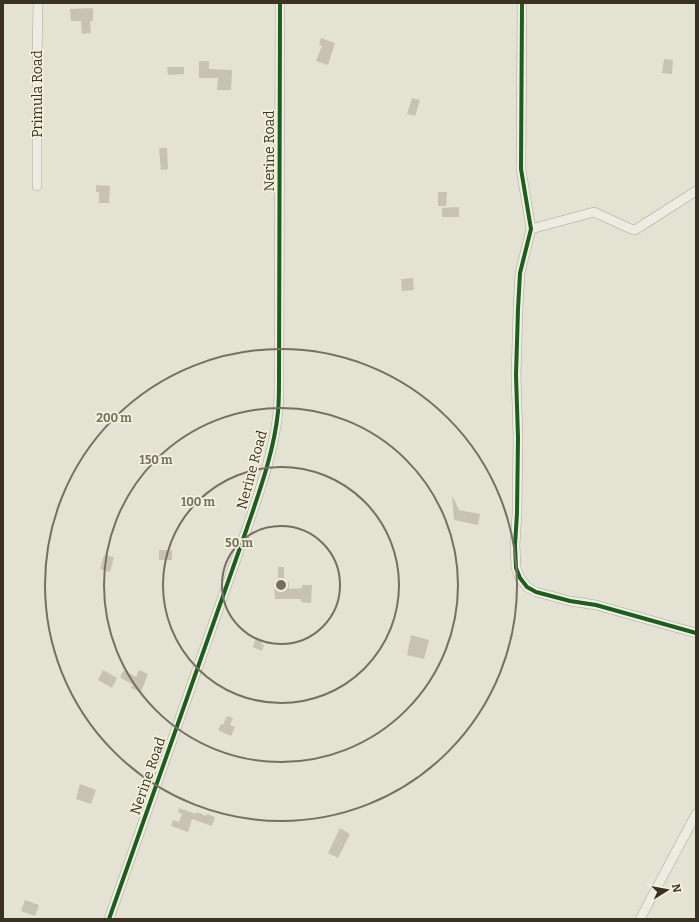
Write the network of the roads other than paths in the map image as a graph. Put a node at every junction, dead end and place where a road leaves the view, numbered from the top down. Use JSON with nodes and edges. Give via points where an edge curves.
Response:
{"nodes":[{"id":1,"x":38,"y":3,"type":"edge"},
{"id":2,"x":280,"y":3,"type":"edge"},
{"id":3,"x":522,"y":3,"type":"edge"},
{"id":4,"x":37,"y":186,"type":"dead end"},
{"id":5,"x":696,"y":191,"type":"edge"},
{"id":6,"x":531,"y":229,"type":"junction"},
{"id":7,"x":696,"y":633,"type":"edge"},
{"id":8,"x":696,"y":814,"type":"edge"},
{"id":9,"x":109,"y":919,"type":"edge"},
{"id":10,"x":640,"y":919,"type":"edge"}],
"edges":[{"from":1,"to":4,"type":"street","name":"Primula Road"},
{"from":2,"to":9,"type":"street","name":"Nerine Road","via":[[279,381],[278,412],[272,445],[247,528]]},
{"from":3,"to":6,"type":"street","via":[[521,169]]},
{"from":5,"to":6,"type":"street","via":[[635,230],[594,212]]},
{"from":6,"to":7,"type":"street","via":[[520,273],[516,375],[518,467],[515,559],[520,578],[527,587],[544,595],[596,605]]},
{"from":8,"to":10,"type":"street"}]}
